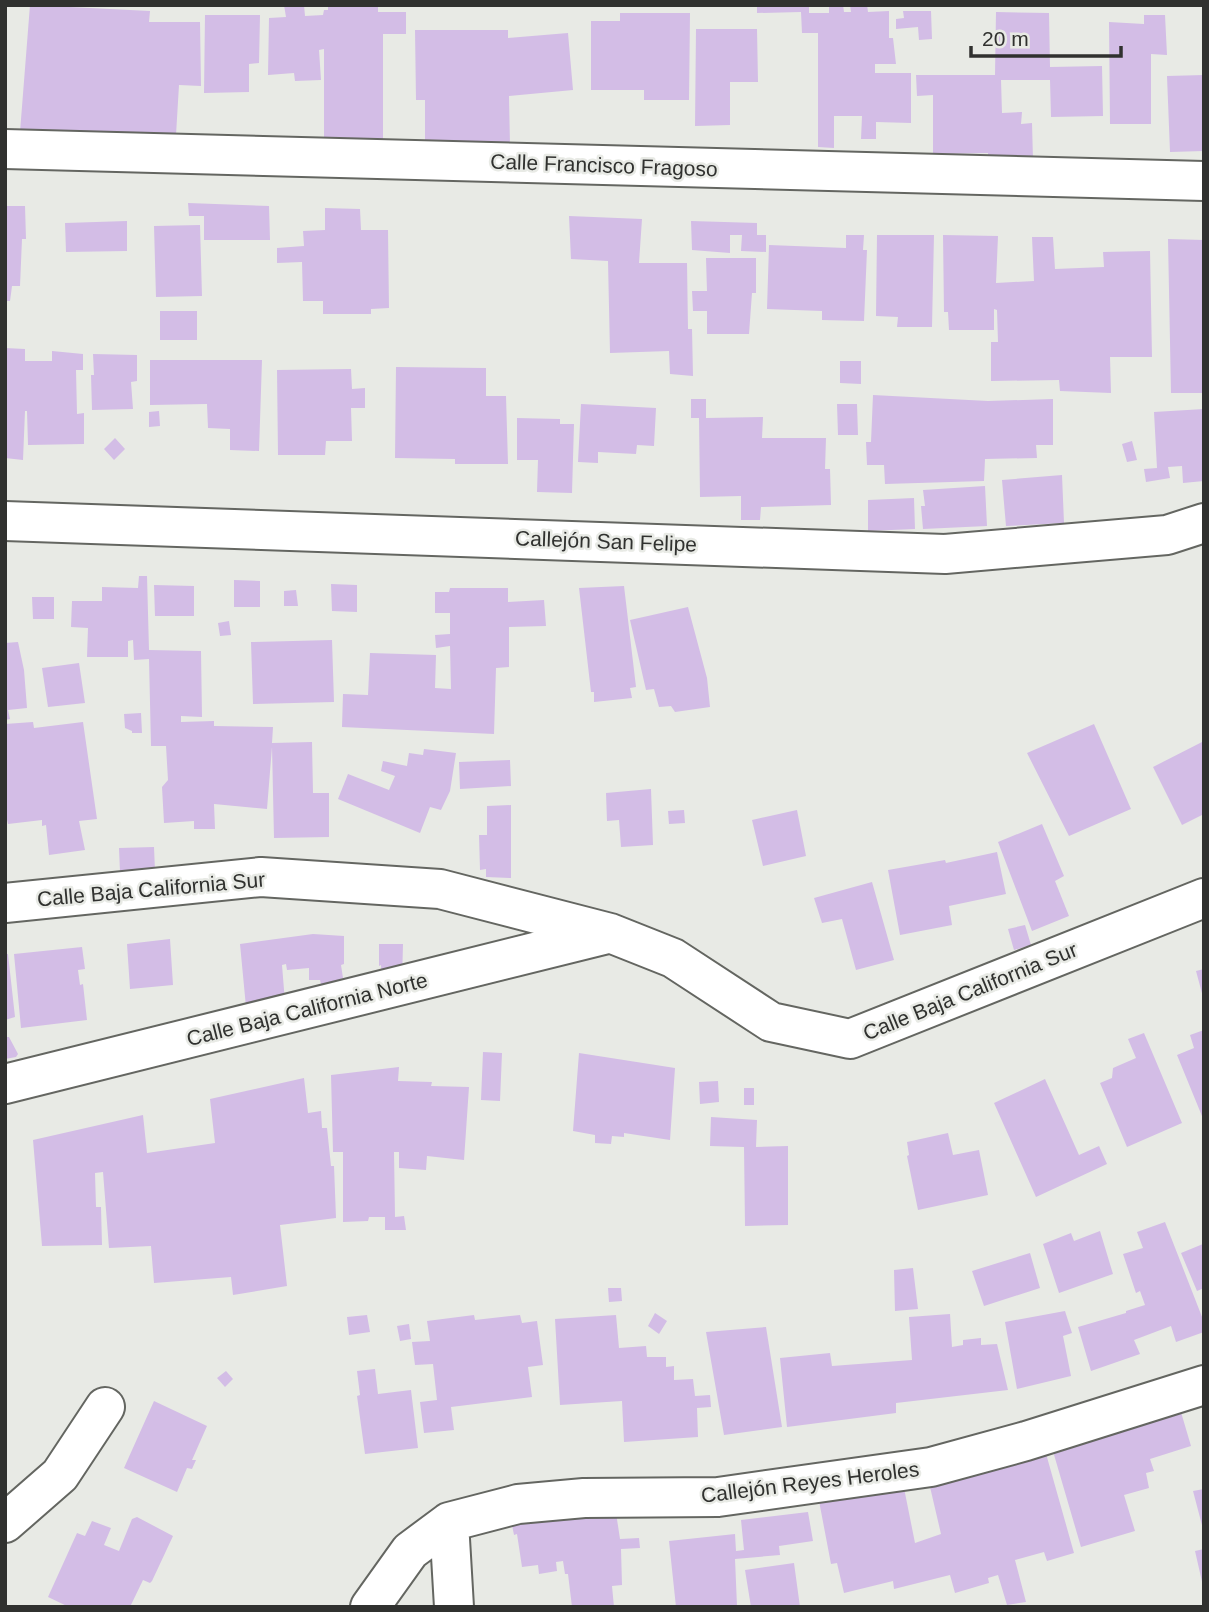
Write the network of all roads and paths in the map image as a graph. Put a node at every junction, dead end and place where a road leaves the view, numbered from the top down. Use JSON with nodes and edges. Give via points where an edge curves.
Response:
{"nodes":[{"id":1,"x":5,"y":149,"type":"edge"},
{"id":2,"x":1204,"y":181,"type":"edge"},
{"id":3,"x":5,"y":522,"type":"edge"},
{"id":4,"x":1204,"y":523,"type":"edge"},
{"id":5,"x":1204,"y":898,"type":"edge"},
{"id":6,"x":5,"y":903,"type":"edge"},
{"id":7,"x":610,"y":933,"type":"junction"},
{"id":8,"x":5,"y":1084,"type":"edge"},
{"id":9,"x":1204,"y":1385,"type":"edge"},
{"id":10,"x":105,"y":1408,"type":"dead end"},
{"id":11,"x":450,"y":1522,"type":"junction"},
{"id":12,"x":5,"y":1523,"type":"edge"},
{"id":13,"x":370,"y":1607,"type":"edge"},
{"id":14,"x":454,"y":1607,"type":"edge"}],
"edges":[{"from":1,"to":2,"type":"street","name":"Calle Francisco Fragoso"},
{"from":3,"to":4,"type":"street","name":"Callejón San Felipe","via":[[945,554],[1167,535]]},
{"from":5,"to":7,"type":"street","name":"Calle Baja California Sur","via":[[850,1039],[771,1022],[673,958]]},
{"from":6,"to":7,"type":"street","name":"Calle Baja California Sur","via":[[261,877],[440,889]]},
{"from":7,"to":8,"type":"street","name":"Calle Baja California Norte"},
{"from":9,"to":11,"type":"street","name":"Callejón Reyes Heroles","via":[[931,1467],[718,1497],[584,1498],[518,1504]]},
{"from":10,"to":12,"type":"street","via":[[60,1475]]},
{"from":11,"to":13,"type":"street","via":[[410,1551]]},
{"from":11,"to":14,"type":"street"}]}
